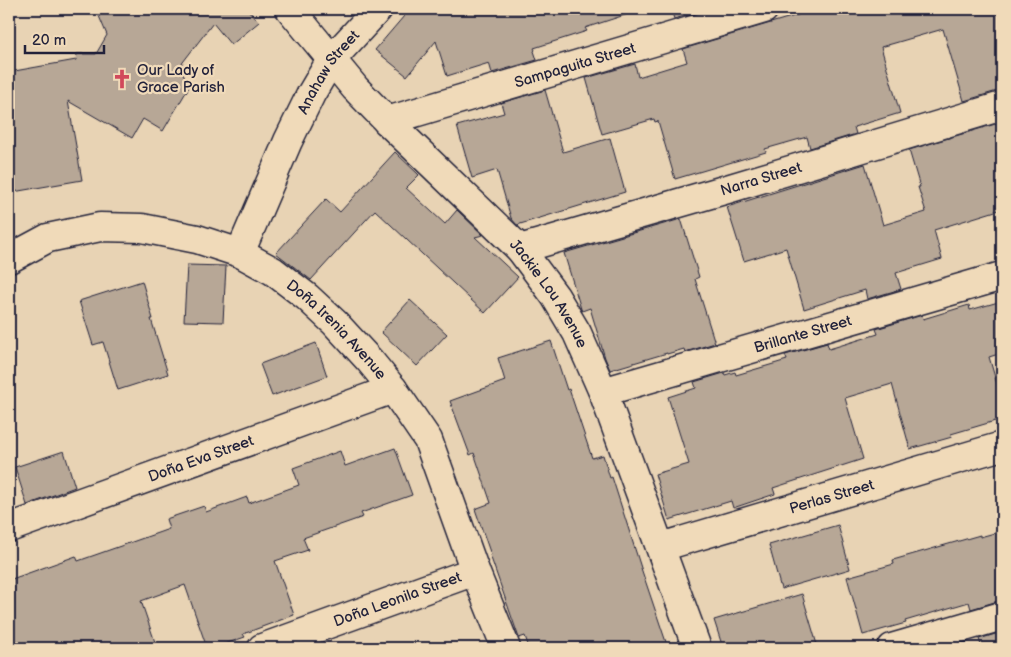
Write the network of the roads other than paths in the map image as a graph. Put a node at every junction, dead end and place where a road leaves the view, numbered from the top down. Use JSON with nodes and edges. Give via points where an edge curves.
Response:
{"nodes":[{"id":1,"x":290,"y":9,"type":"edge"},
{"id":2,"x":378,"y":9,"type":"edge"},
{"id":3,"x":764,"y":9,"type":"edge"},
{"id":4,"x":332,"y":60,"type":"junction"},
{"id":5,"x":1002,"y":106,"type":"edge"},
{"id":6,"x":387,"y":121,"type":"junction"},
{"id":7,"x":520,"y":249,"type":"junction"},
{"id":8,"x":240,"y":253,"type":"junction"},
{"id":9,"x":9,"y":259,"type":"edge"},
{"id":10,"x":1002,"y":276,"type":"edge"},
{"id":11,"x":393,"y":389,"type":"junction"},
{"id":12,"x":603,"y":392,"type":"junction"},
{"id":13,"x":1002,"y":446,"type":"edge"},
{"id":14,"x":9,"y":528,"type":"edge"},
{"id":15,"x":660,"y":548,"type":"junction"},
{"id":16,"x":476,"y":571,"type":"junction"},
{"id":17,"x":1002,"y":616,"type":"edge"},
{"id":18,"x":262,"y":648,"type":"edge"},
{"id":19,"x":506,"y":648,"type":"edge"},
{"id":20,"x":697,"y":648,"type":"edge"},
{"id":21,"x":892,"y":648,"type":"edge"}],
"edges":[{"from":1,"to":4,"type":"street","name":"Jackie Lou Avenue"},
{"from":2,"to":4,"type":"street","name":"Anahaw Street"},
{"from":3,"to":6,"type":"street","name":"Sampaguita Street"},
{"from":4,"to":6,"type":"street","name":"Jackie Lou Avenue"},
{"from":4,"to":8,"type":"street","name":"Anahaw Street","via":[[288,140]]},
{"from":5,"to":7,"type":"street","name":"Narra Street"},
{"from":6,"to":7,"type":"street","name":"Jackie Lou Avenue"},
{"from":7,"to":12,"type":"street","name":"Jackie Lou Avenue","via":[[555,296]]},
{"from":8,"to":9,"type":"street","name":"Doña Irenia Avenue","via":[[197,238],[142,228],[100,227],[48,238]]},
{"from":8,"to":11,"type":"street","name":"Doña Irenia Avenue","via":[[273,271],[307,297],[336,323]]},
{"from":10,"to":12,"type":"street","name":"Brillante Street"},
{"from":11,"to":14,"type":"street","name":"Doña Eva Street"},
{"from":11,"to":16,"type":"street","name":"Doña Irenia Avenue","via":[[428,440]]},
{"from":12,"to":15,"type":"street","name":"Jackie Lou Avenue"},
{"from":13,"to":15,"type":"street","name":"Perlas Street"},
{"from":15,"to":20,"type":"street","name":"Jackie Lou Avenue"},
{"from":16,"to":18,"type":"street","name":"Doña Leonila Street"},
{"from":16,"to":19,"type":"street","name":"Doña Irenia Avenue"},
{"from":17,"to":21,"type":"street"}]}
